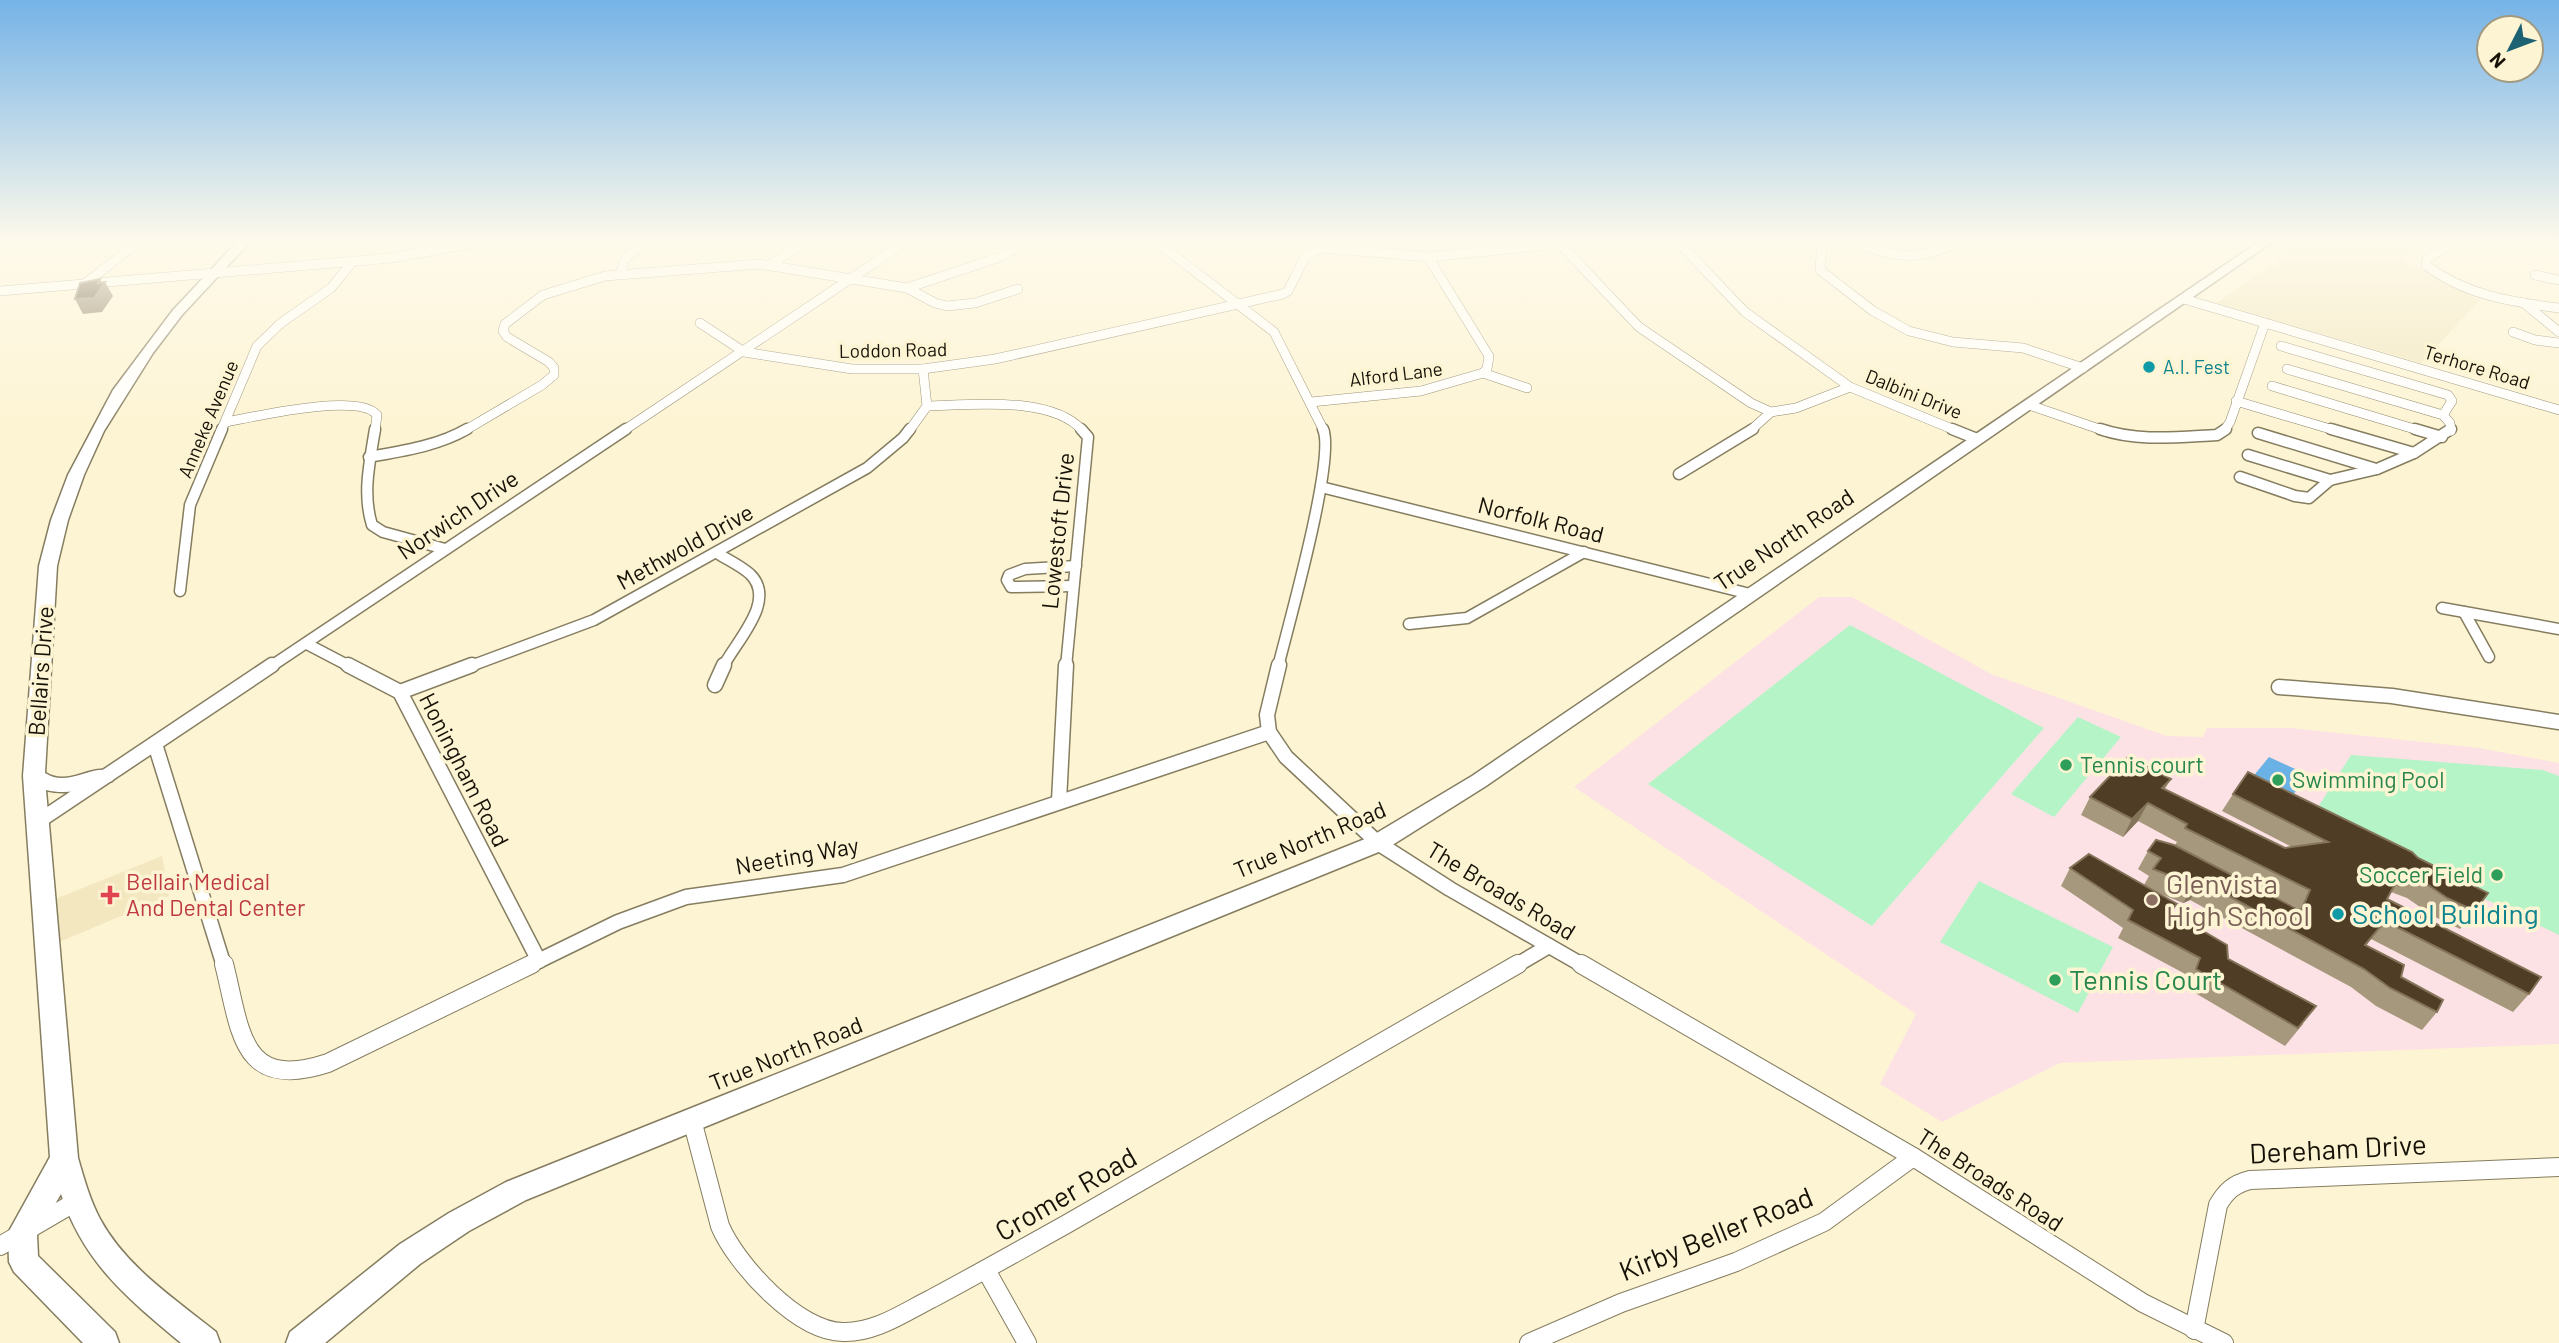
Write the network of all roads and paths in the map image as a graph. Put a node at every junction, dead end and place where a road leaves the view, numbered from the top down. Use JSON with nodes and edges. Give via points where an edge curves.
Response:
{"nodes":[{"id":1,"x":184,"y":306,"type":"edge"},
{"id":2,"x":306,"y":306,"type":"edge"},
{"id":3,"x":529,"y":306,"type":"edge"},
{"id":4,"x":812,"y":306,"type":"edge"},
{"id":5,"x":1232,"y":306,"type":"edge"},
{"id":6,"x":1241,"y":306,"type":"edge"},
{"id":7,"x":1458,"y":306,"type":"edge"},
{"id":8,"x":1618,"y":306,"type":"edge"},
{"id":9,"x":1739,"y":306,"type":"edge"},
{"id":10,"x":1869,"y":306,"type":"edge"},
{"id":11,"x":2174,"y":306,"type":"edge"},
{"id":12,"x":2207,"y":306,"type":"edge"},
{"id":13,"x":2527,"y":306,"type":"edge"},
{"id":14,"x":700,"y":323,"type":"dead end"},
{"id":15,"x":2265,"y":323,"type":"junction"},
{"id":16,"x":2513,"y":331,"type":"dead end"},
{"id":17,"x":2559,"y":332,"type":"edge"},
{"id":18,"x":2559,"y":343,"type":"edge"},
{"id":19,"x":2281,"y":346,"type":"dead end"},
{"id":20,"x":744,"y":352,"type":"junction"},
{"id":21,"x":2083,"y":368,"type":"junction"},
{"id":22,"x":923,"y":369,"type":"junction"},
{"id":23,"x":2287,"y":369,"type":"dead end"},
{"id":24,"x":1483,"y":373,"type":"junction"},
{"id":25,"x":2272,"y":386,"type":"dead end"},
{"id":26,"x":1850,"y":387,"type":"junction"},
{"id":27,"x":1527,"y":388,"type":"dead end"},
{"id":28,"x":2236,"y":401,"type":"junction"},
{"id":29,"x":1311,"y":402,"type":"junction"},
{"id":30,"x":2029,"y":405,"type":"junction"},
{"id":31,"x":927,"y":406,"type":"junction"},
{"id":32,"x":2559,"y":410,"type":"edge"},
{"id":33,"x":1771,"y":412,"type":"junction"},
{"id":34,"x":2443,"y":415,"type":"junction"},
{"id":35,"x":226,"y":422,"type":"junction"},
{"id":36,"x":2258,"y":433,"type":"dead end"},
{"id":37,"x":2442,"y":437,"type":"junction"},
{"id":38,"x":1977,"y":439,"type":"junction"},
{"id":39,"x":2414,"y":453,"type":"junction"},
{"id":40,"x":2248,"y":455,"type":"dead end"},
{"id":41,"x":369,"y":457,"type":"junction"},
{"id":42,"x":2377,"y":469,"type":"junction"},
{"id":43,"x":1679,"y":474,"type":"dead end"},
{"id":44,"x":2240,"y":477,"type":"dead end"},
{"id":45,"x":2330,"y":481,"type":"junction"},
{"id":46,"x":1321,"y":488,"type":"junction"},
{"id":47,"x":445,"y":549,"type":"junction"},
{"id":48,"x":1584,"y":552,"type":"junction"},
{"id":49,"x":717,"y":554,"type":"junction"},
{"id":50,"x":1076,"y":566,"type":"junction"},
{"id":51,"x":1073,"y":586,"type":"junction"},
{"id":52,"x":180,"y":592,"type":"dead end"},
{"id":53,"x":1750,"y":594,"type":"junction"},
{"id":54,"x":2442,"y":608,"type":"dead end"},
{"id":55,"x":2464,"y":612,"type":"junction"},
{"id":56,"x":1409,"y":624,"type":"dead end"},
{"id":57,"x":2559,"y":629,"type":"edge"},
{"id":58,"x":307,"y":644,"type":"junction"},
{"id":59,"x":2488,"y":657,"type":"dead end"},
{"id":60,"x":715,"y":685,"type":"dead end"},
{"id":61,"x":2279,"y":687,"type":"dead end"},
{"id":62,"x":400,"y":692,"type":"junction"},
{"id":63,"x":2559,"y":722,"type":"edge"},
{"id":64,"x":1269,"y":732,"type":"junction"},
{"id":65,"x":155,"y":744,"type":"junction"},
{"id":66,"x":34,"y":776,"type":"junction"},
{"id":67,"x":105,"y":776,"type":"junction"},
{"id":68,"x":1059,"y":801,"type":"junction"},
{"id":69,"x":36,"y":824,"type":"junction"},
{"id":70,"x":1378,"y":843,"type":"junction"},
{"id":71,"x":1549,"y":946,"type":"junction"},
{"id":72,"x":538,"y":961,"type":"junction"},
{"id":73,"x":692,"y":1120,"type":"junction"},
{"id":74,"x":1913,"y":1157,"type":"junction"},
{"id":75,"x":64,"y":1158,"type":"junction"},
{"id":76,"x":2559,"y":1167,"type":"edge"},
{"id":77,"x":77,"y":1201,"type":"junction"},
{"id":78,"x":11,"y":1240,"type":"edge"},
{"id":79,"x":986,"y":1270,"type":"junction"},
{"id":80,"x":2194,"y":1330,"type":"junction"},
{"id":81,"x":104,"y":1343,"type":"edge"},
{"id":82,"x":205,"y":1343,"type":"edge"},
{"id":83,"x":301,"y":1343,"type":"edge"},
{"id":84,"x":1027,"y":1343,"type":"edge"},
{"id":85,"x":1529,"y":1343,"type":"edge"},
{"id":86,"x":2224,"y":1343,"type":"edge"}],
"edges":[{"from":1,"to":66,"type":"main road","name":"Bellairs Drive","via":[[141,357],[98,430],[53,543]]},
{"from":2,"to":35,"type":"street","name":"Anneke Avenue","via":[[261,341]]},
{"from":3,"to":41,"type":"street","via":[[503,331],[507,338],[552,364],[554,375],[457,435]]},
{"from":4,"to":20,"type":"street","name":"Norwich Drive"},
{"from":5,"to":22,"type":"street","name":"Loddon Road","via":[[995,359]]},
{"from":6,"to":29,"type":"street","via":[[1279,338]]},
{"from":7,"to":24,"type":"street","via":[[1489,356]]},
{"from":8,"to":33,"type":"street","via":[[1639,327]]},
{"from":9,"to":26,"type":"street","name":"Dalbini Drive"},
{"from":10,"to":21,"type":"street","via":[[1895,325],[1929,337],[2023,348]]},
{"from":11,"to":21,"type":"main road","name":"True North Road"},
{"from":12,"to":15,"type":"street","name":"Terhore Road"},
{"from":13,"to":17,"type":"street"},
{"from":14,"to":20,"type":"street","name":"Loddon Road"},
{"from":15,"to":28,"type":"street"},
{"from":15,"to":32,"type":"street","name":"Terhore Road"},
{"from":16,"to":18,"type":"street"},
{"from":19,"to":34,"type":"street","via":[[2448,396],[2452,401]]},
{"from":20,"to":22,"type":"street","name":"Loddon Road","via":[[852,369]]},
{"from":20,"to":47,"type":"street","name":"Norwich Drive"},
{"from":21,"to":30,"type":"main road","name":"True North Road"},
{"from":22,"to":31,"type":"street"},
{"from":23,"to":34,"type":"street"},
{"from":24,"to":27,"type":"street"},
{"from":24,"to":29,"type":"street","name":"Alford Lane","via":[[1431,389]]},
{"from":25,"to":37,"type":"street"},
{"from":26,"to":33,"type":"street","via":[[1796,408]]},
{"from":26,"to":38,"type":"street","name":"Dalbini Drive"},
{"from":28,"to":30,"type":"street","via":[[2225,430],[2217,435],[2176,438],[2118,435]]},
{"from":28,"to":39,"type":"street"},
{"from":29,"to":46,"type":"street","via":[[1327,438]]},
{"from":30,"to":38,"type":"main road","name":"True North Road"},
{"from":31,"to":49,"type":"street","name":"Methwold Drive","via":[[903,438],[867,468]]},
{"from":31,"to":50,"type":"street","name":"Lowestoft Drive","via":[[1037,408],[1074,420],[1083,428],[1088,437]]},
{"from":33,"to":43,"type":"street","via":[[1756,427]]},
{"from":34,"to":37,"type":"street","via":[[2451,430]]},
{"from":35,"to":41,"type":"street","via":[[317,409],[368,408],[377,415]]},
{"from":35,"to":52,"type":"street","name":"Anneke Avenue","via":[[190,505]]},
{"from":36,"to":42,"type":"street"},
{"from":37,"to":39,"type":"street"},
{"from":38,"to":53,"type":"main road","name":"True North Road"},
{"from":39,"to":42,"type":"street"},
{"from":40,"to":45,"type":"street"},
{"from":41,"to":47,"type":"street","via":[[372,525]]},
{"from":42,"to":45,"type":"street"},
{"from":44,"to":45,"type":"street","via":[[2302,498],[2313,497]]},
{"from":46,"to":48,"type":"street","name":"Norfolk Road"},
{"from":46,"to":64,"type":"street","via":[[1267,715]]},
{"from":47,"to":58,"type":"street","name":"Norwich Drive"},
{"from":48,"to":53,"type":"street","name":"Norfolk Road"},
{"from":48,"to":56,"type":"street","via":[[1467,618]]},
{"from":49,"to":60,"type":"street","via":[[749,573],[760,597]]},
{"from":49,"to":62,"type":"street","name":"Methwold Drive","via":[[594,620]]},
{"from":50,"to":51,"type":"street","name":"Lowestoft Drive"},
{"from":50,"to":51,"type":"street","via":[[1025,569],[1007,580],[1020,589]]},
{"from":51,"to":68,"type":"street","name":"Lowestoft Drive"},
{"from":53,"to":70,"type":"main road","name":"True North Road","via":[[1479,781]]},
{"from":54,"to":55,"type":"street"},
{"from":55,"to":57,"type":"street"},
{"from":55,"to":59,"type":"street"},
{"from":58,"to":62,"type":"street","name":"Honingham Road"},
{"from":58,"to":65,"type":"street","name":"Norwich Drive"},
{"from":61,"to":63,"type":"street","via":[[2392,696]]},
{"from":62,"to":72,"type":"street","name":"Honingham Road"},
{"from":64,"to":68,"type":"street","name":"Neeting Way"},
{"from":64,"to":70,"type":"street","name":"The Broads Road","via":[[1286,757]]},
{"from":65,"to":67,"type":"street","name":"Norwich Drive"},
{"from":65,"to":72,"type":"street","name":"Neeting Way","via":[[243,1029],[255,1060],[272,1070],[315,1067]]},
{"from":66,"to":67,"type":"main road","via":[[55,786]]},
{"from":66,"to":69,"type":"main road","name":"Bellairs Drive"},
{"from":67,"to":69,"type":"street","name":"Norwich Drive"},
{"from":68,"to":72,"type":"street","name":"Neeting Way","via":[[843,875],[666,902]]},
{"from":69,"to":75,"type":"main road","name":"Bellairs Drive"},
{"from":70,"to":71,"type":"street","name":"The Broads Road"},
{"from":70,"to":73,"type":"main road","name":"True North Road"},
{"from":71,"to":74,"type":"street","name":"The Broads Road"},
{"from":71,"to":79,"type":"street","name":"Cromer Road"},
{"from":73,"to":79,"type":"street","name":"Cromer Road","via":[[706,1182],[727,1242],[776,1296],[821,1326],[845,1332],[874,1328]]},
{"from":73,"to":83,"type":"main road","name":"True North Road","via":[[516,1191],[459,1222],[410,1254]]},
{"from":74,"to":80,"type":"street","name":"The Broads Road","via":[[2125,1294]]},
{"from":74,"to":85,"type":"street","name":"Kirby Beller Road","via":[[1824,1223]]},
{"from":75,"to":77,"type":"main road","name":"Bellairs Drive"},
{"from":75,"to":78,"type":"main road","via":[[51,1185]]},
{"from":76,"to":80,"type":"street","name":"Dereham Drive","via":[[2236,1183],[2217,1205]]},
{"from":77,"to":78,"type":"street"},
{"from":77,"to":82,"type":"main road","name":"Bellairs Drive","via":[[96,1240],[125,1273]]},
{"from":78,"to":81,"type":"main road","via":[[30,1270]]},
{"from":79,"to":84,"type":"street"},
{"from":80,"to":86,"type":"street","name":"The Broads Road"}]}
